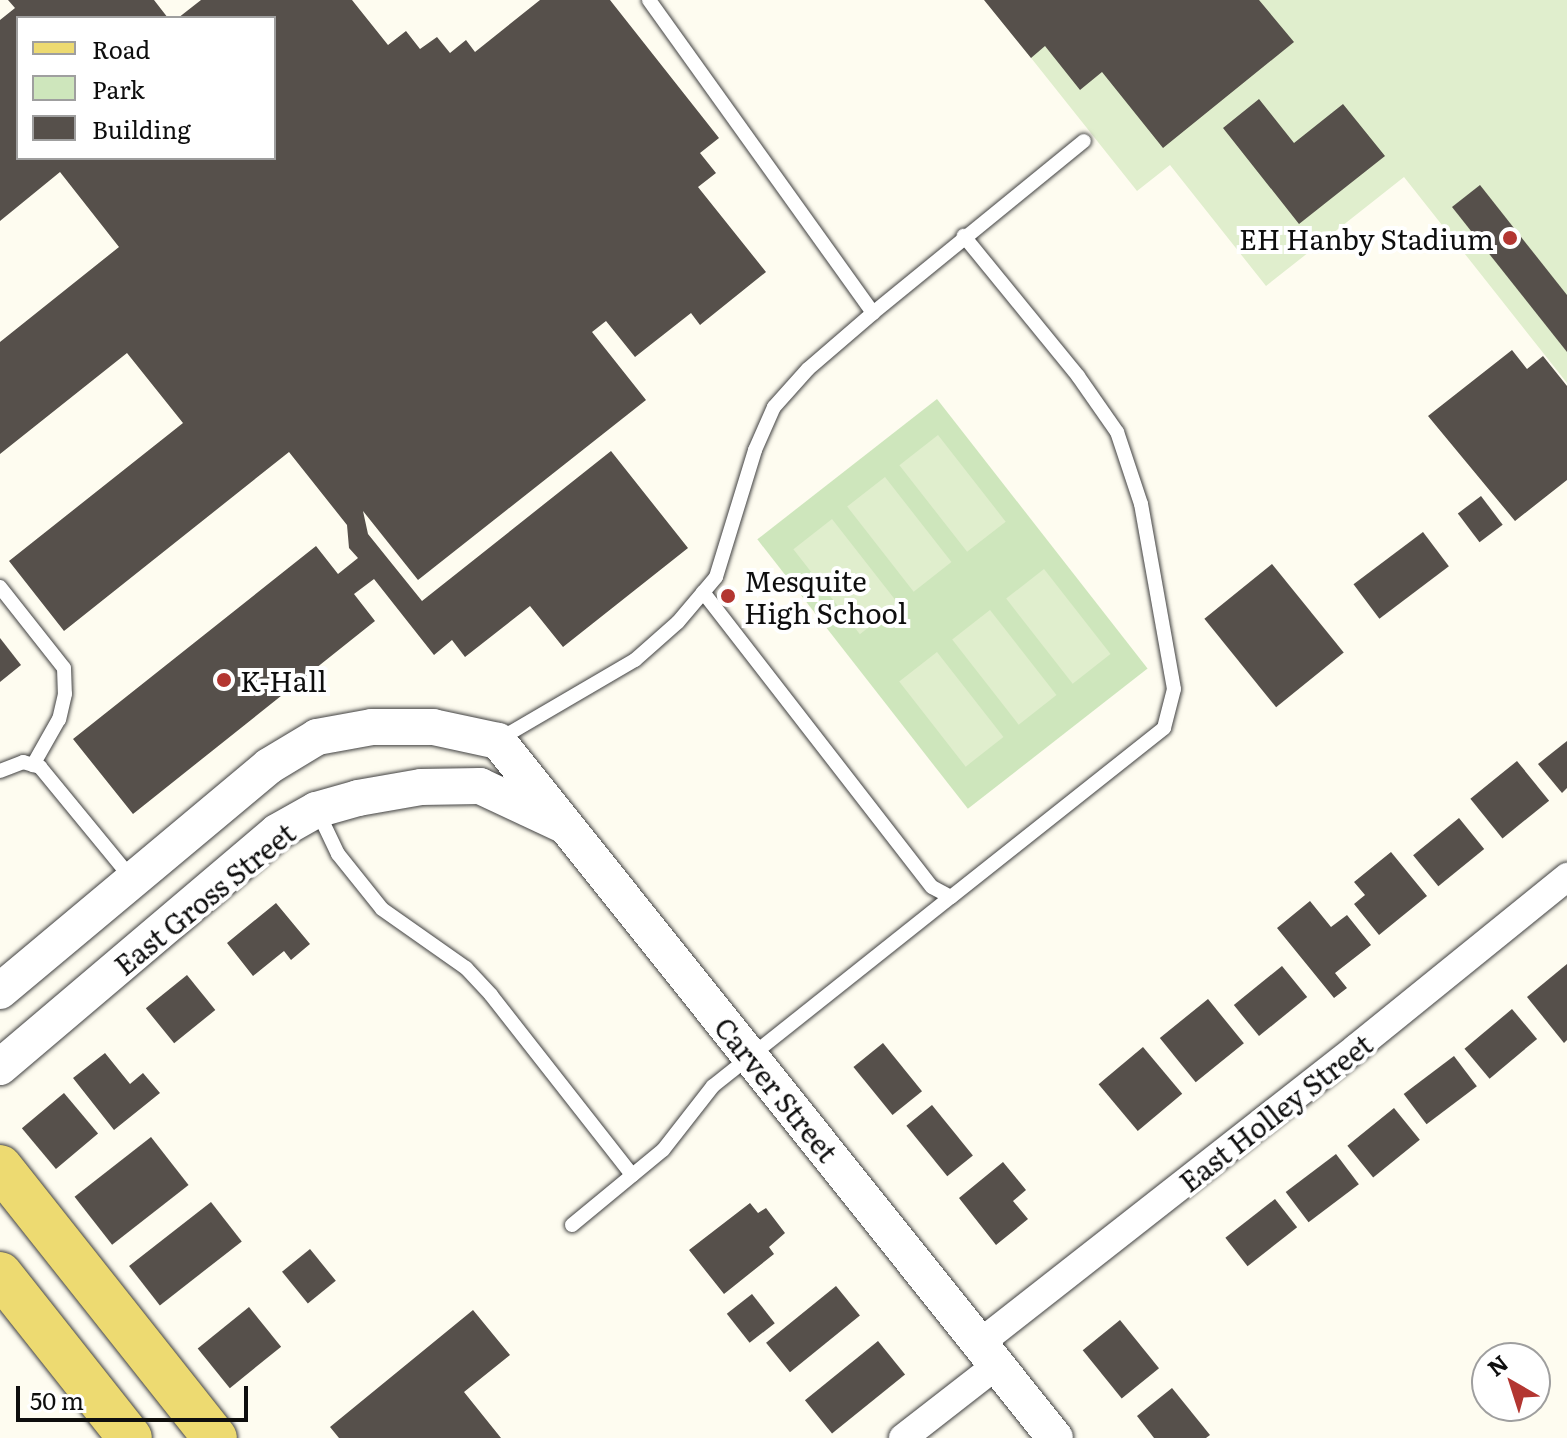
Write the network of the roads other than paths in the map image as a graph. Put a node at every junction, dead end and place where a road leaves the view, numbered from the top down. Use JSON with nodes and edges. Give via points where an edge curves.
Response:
{"nodes":[{"id":1,"x":649,"y":0,"type":"edge"},
{"id":2,"x":1084,"y":141,"type":"dead end"},
{"id":3,"x":964,"y":236,"type":"junction"},
{"id":4,"x":873,"y":313,"type":"junction"},
{"id":5,"x":0,"y":587,"type":"edge"},
{"id":6,"x":703,"y":592,"type":"junction"},
{"id":7,"x":498,"y":741,"type":"junction"},
{"id":8,"x":33,"y":765,"type":"junction"},
{"id":9,"x":0,"y":771,"type":"edge"},
{"id":10,"x":316,"y":810,"type":"junction"},
{"id":11,"x":569,"y":828,"type":"junction"},
{"id":12,"x":1567,"y":877,"type":"edge"},
{"id":13,"x":132,"y":880,"type":"junction"},
{"id":14,"x":951,"y":897,"type":"junction"},
{"id":15,"x":0,"y":991,"type":"edge"},
{"id":16,"x":750,"y":1055,"type":"junction"},
{"id":17,"x":0,"y":1067,"type":"edge"},
{"id":18,"x":0,"y":1167,"type":"edge"},
{"id":19,"x":632,"y":1175,"type":"junction"},
{"id":20,"x":572,"y":1225,"type":"dead end"},
{"id":21,"x":0,"y":1274,"type":"edge"},
{"id":22,"x":116,"y":1313,"type":"junction"},
{"id":23,"x":63,"y":1353,"type":"junction"},
{"id":24,"x":989,"y":1354,"type":"junction"},
{"id":25,"x":130,"y":1438,"type":"edge"},
{"id":26,"x":215,"y":1438,"type":"edge"},
{"id":27,"x":903,"y":1438,"type":"edge"},
{"id":28,"x":1055,"y":1438,"type":"edge"}],
"edges":[{"from":1,"to":4,"type":"lane"},
{"from":2,"to":3,"type":"lane"},
{"from":3,"to":4,"type":"lane"},
{"from":3,"to":14,"type":"lane","via":[[1117,432],[1141,504],[1174,689],[1164,728]]},
{"from":4,"to":6,"type":"lane","via":[[808,369],[774,407],[755,450],[725,556]]},
{"from":5,"to":8,"type":"lane","via":[[64,668],[59,719]]},
{"from":6,"to":7,"type":"lane","via":[[635,660]]},
{"from":6,"to":14,"type":"lane","via":[[932,887]]},
{"from":7,"to":11,"type":"street","name":"Carver Street"},
{"from":7,"to":13,"type":"street","name":"East Gross Street","via":[[433,727],[372,727],[317,737],[269,766]]},
{"from":8,"to":9,"type":"lane","via":[[23,762]]},
{"from":8,"to":13,"type":"lane","via":[[40,767]]},
{"from":10,"to":11,"type":"street","name":"East Gross Street","via":[[421,787],[480,786]]},
{"from":10,"to":17,"type":"street","name":"East Gross Street","via":[[277,832]]},
{"from":10,"to":19,"type":"lane","via":[[338,854],[382,909],[466,968]]},
{"from":11,"to":16,"type":"street","name":"Carver Street"},
{"from":12,"to":24,"type":"street","name":"East Holley Street"},
{"from":13,"to":15,"type":"street","name":"East Gross Street"},
{"from":14,"to":16,"type":"lane"},
{"from":16,"to":19,"type":"lane","via":[[713,1086],[663,1150]]},
{"from":16,"to":24,"type":"street","name":"Carver Street"},
{"from":18,"to":22,"type":"main road"},
{"from":19,"to":20,"type":"lane"},
{"from":21,"to":23,"type":"main road"},
{"from":22,"to":23,"type":"main road"},
{"from":22,"to":26,"type":"main road"},
{"from":23,"to":25,"type":"main road"},
{"from":24,"to":27,"type":"street","name":"East Holley Street"},
{"from":24,"to":28,"type":"street","name":"Carver Street"}]}
